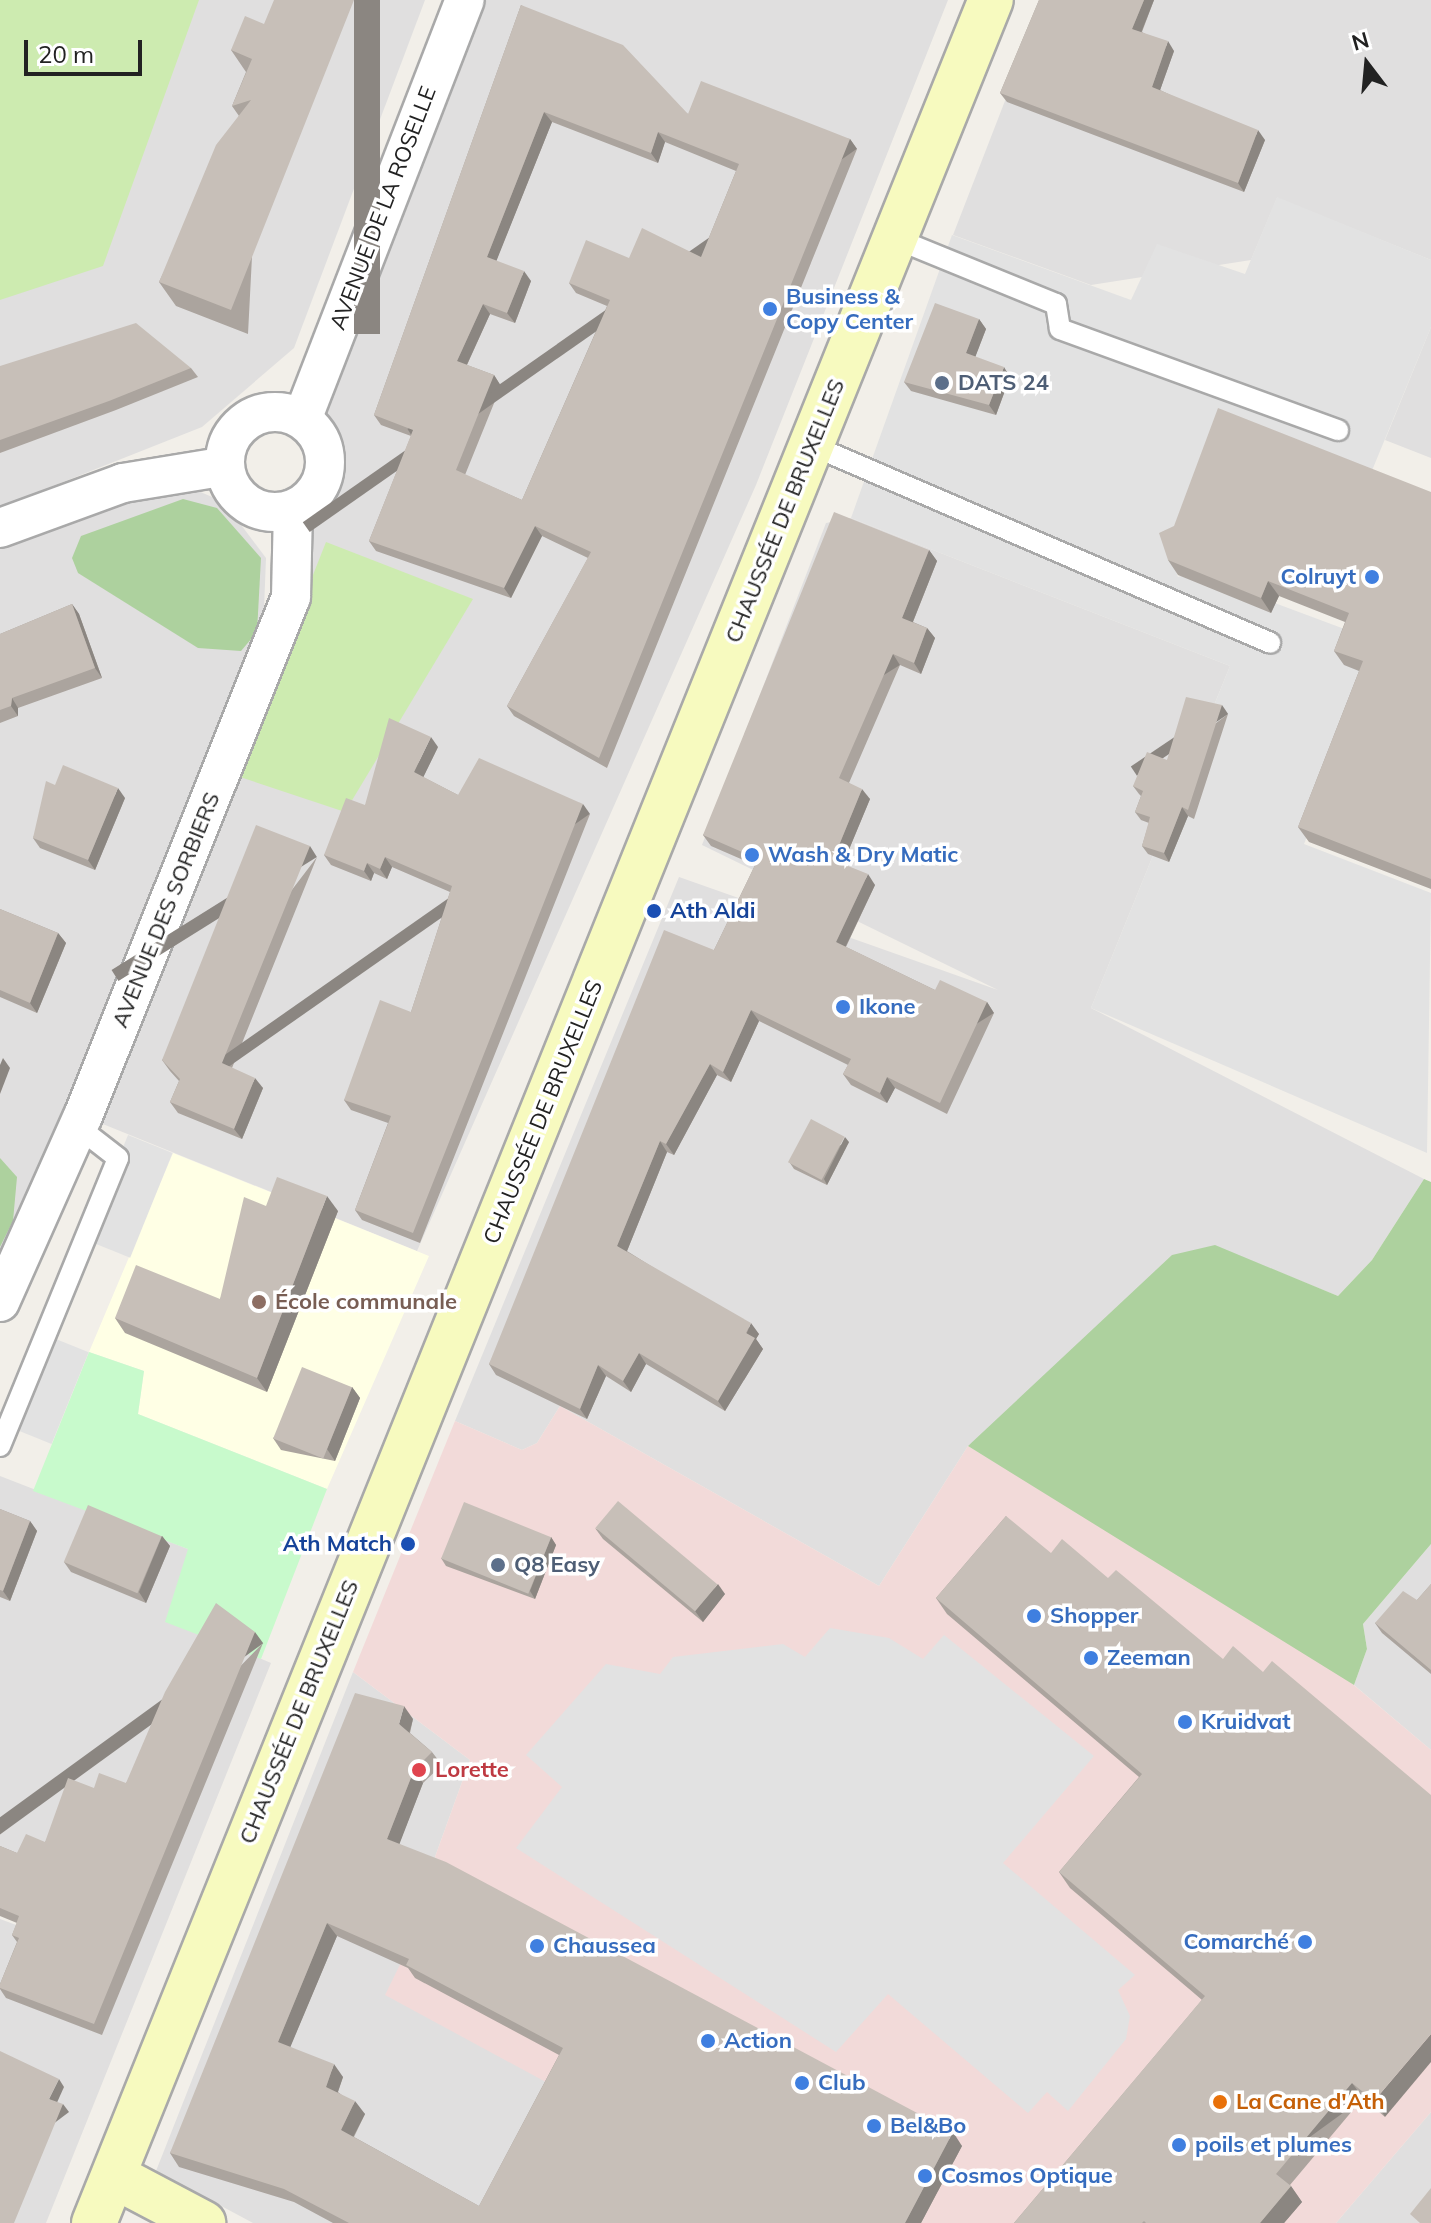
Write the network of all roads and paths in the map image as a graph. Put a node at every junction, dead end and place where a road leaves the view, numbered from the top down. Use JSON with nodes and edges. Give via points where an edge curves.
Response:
{"nodes":[{"id":1,"x":465,"y":0,"type":"edge"},
{"id":2,"x":991,"y":0,"type":"edge"},
{"id":3,"x":894,"y":238,"type":"junction"},
{"id":4,"x":303,"y":417,"type":"junction"},
{"id":5,"x":1338,"y":430,"type":"dead end"},
{"id":6,"x":811,"y":445,"type":"junction"},
{"id":7,"x":221,"y":467,"type":"junction"},
{"id":8,"x":293,"y":509,"type":"junction"},
{"id":9,"x":0,"y":528,"type":"edge"},
{"id":10,"x":1270,"y":643,"type":"dead end"},
{"id":11,"x":78,"y":1127,"type":"junction"},
{"id":12,"x":0,"y":1302,"type":"edge"},
{"id":13,"x":0,"y":1446,"type":"edge"},
{"id":14,"x":114,"y":2176,"type":"junction"},
{"id":15,"x":94,"y":2223,"type":"edge"},
{"id":16,"x":203,"y":2223,"type":"edge"}],
"edges":[{"from":1,"to":4,"type":"street","name":"AVENUE DE LA ROSELLE"},
{"from":2,"to":3,"type":"street","name":"CHAUSSÉE DE BRUXELLES"},
{"from":3,"to":5,"type":"lane","via":[[1056,304],[1060,329]]},
{"from":3,"to":6,"type":"street","name":"CHAUSSÉE DE BRUXELLES"},
{"from":4,"to":7,"type":"street","via":[[271,412],[243,424],[228,439]]},
{"from":4,"to":8,"type":"street","via":[[323,443],[324,474]]},
{"from":6,"to":10,"type":"lane"},
{"from":6,"to":14,"type":"street","name":"CHAUSSÉE DE BRUXELLES"},
{"from":7,"to":8,"type":"street","via":[[235,495],[252,507]]},
{"from":7,"to":9,"type":"street","via":[[123,483]]},
{"from":8,"to":11,"type":"street","name":"AVENUE DES SORBIERS","via":[[291,597]]},
{"from":11,"to":12,"type":"street","name":"AVENUE DES SORBIERS"},
{"from":11,"to":13,"type":"lane","via":[[118,1158]]},
{"from":14,"to":15,"type":"street","name":"CHAUSSÉE DE BRUXELLES"},
{"from":14,"to":16,"type":"street"}]}
